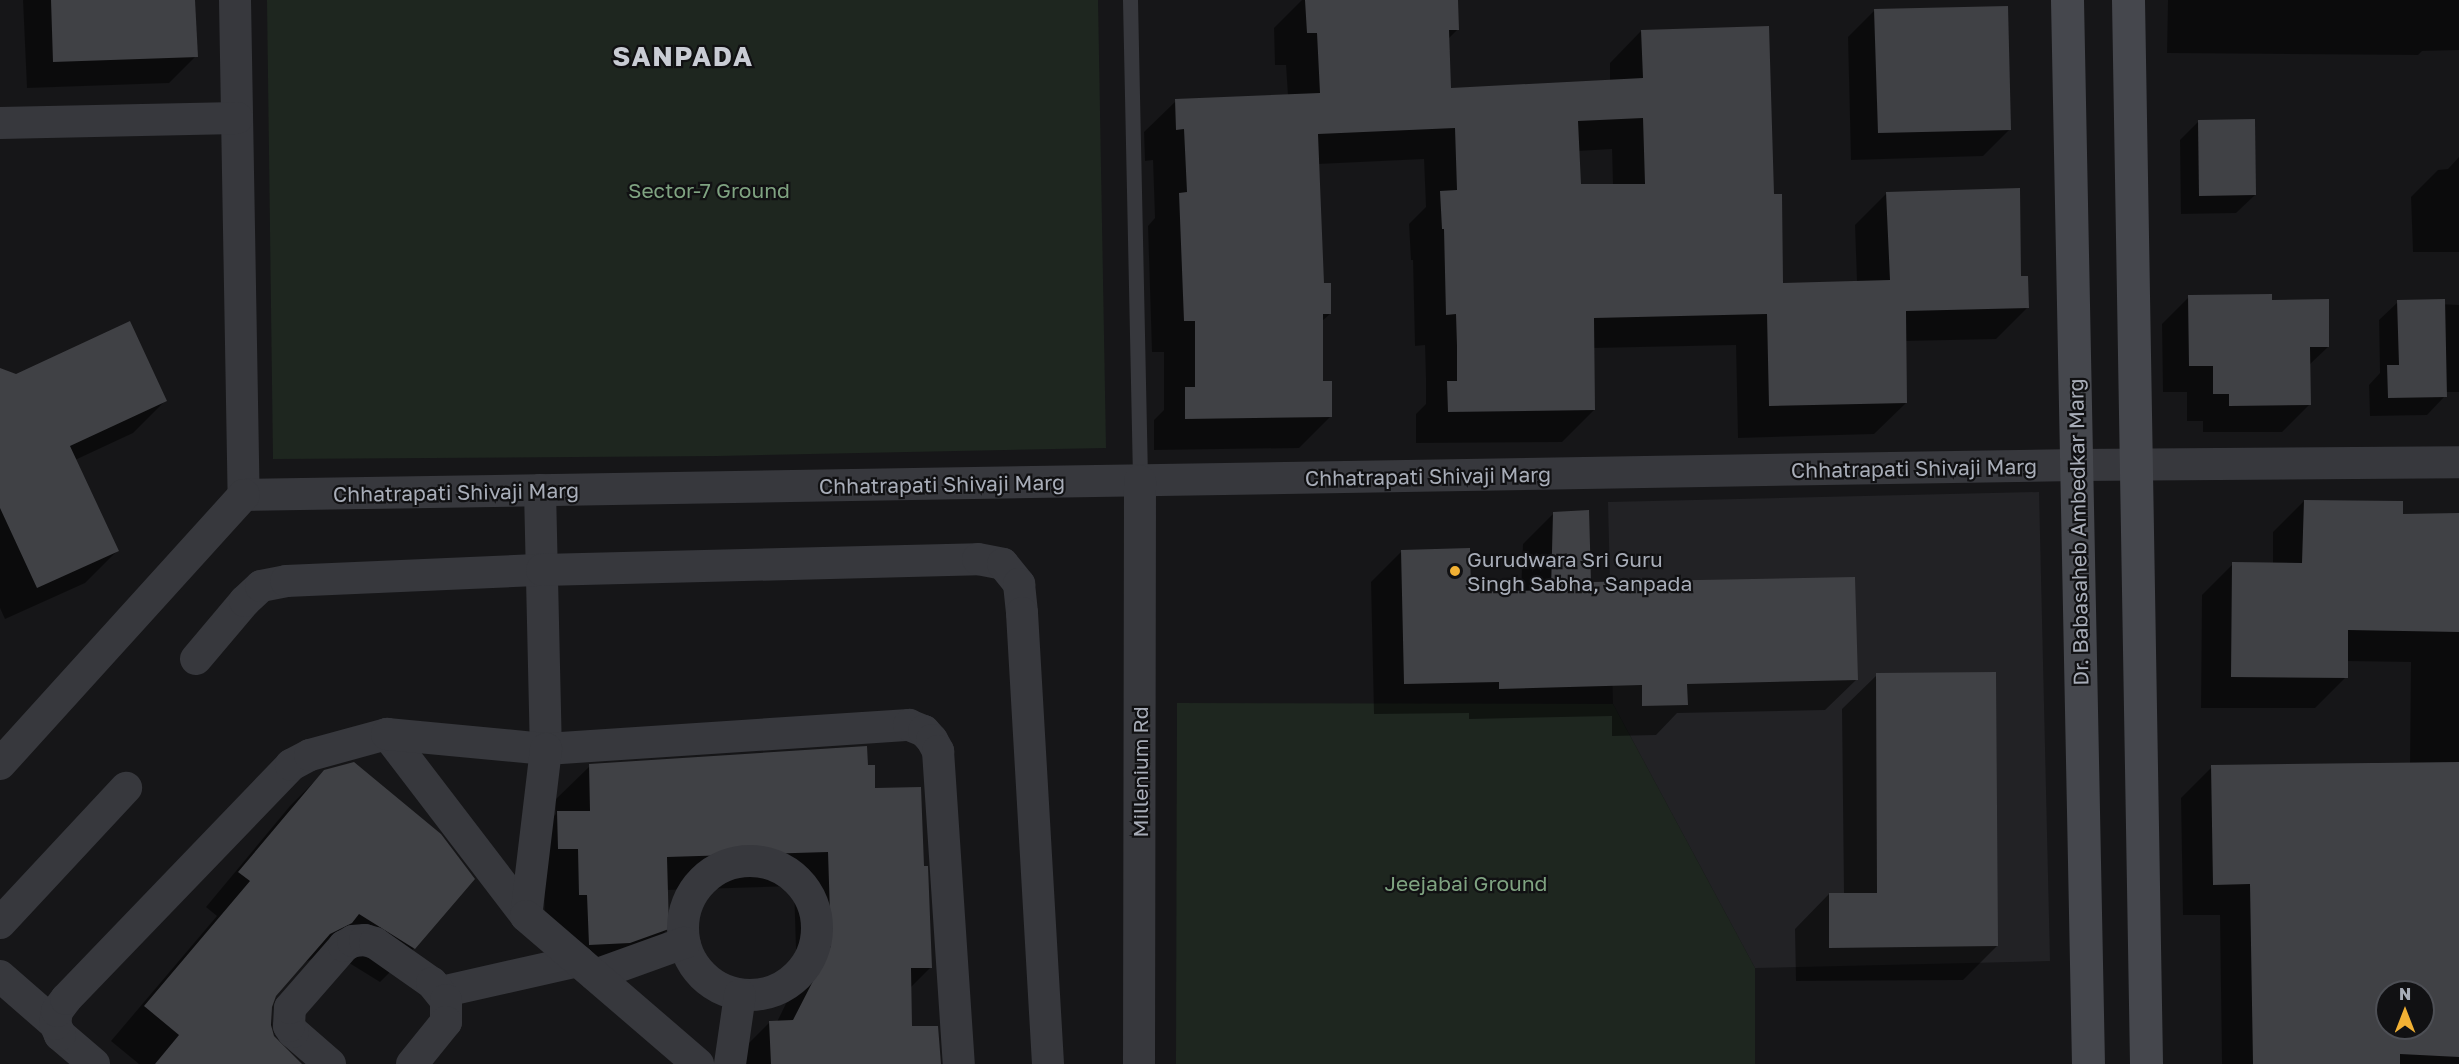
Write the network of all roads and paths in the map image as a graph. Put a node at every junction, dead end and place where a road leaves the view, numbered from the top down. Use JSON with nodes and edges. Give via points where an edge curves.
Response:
{"nodes":[{"id":1,"x":235,"y":0,"type":"edge"},
{"id":2,"x":1130,"y":0,"type":"edge"},
{"id":3,"x":2067,"y":0,"type":"edge"},
{"id":4,"x":2128,"y":0,"type":"edge"},
{"id":5,"x":237,"y":118,"type":"junction"},
{"id":6,"x":0,"y":123,"type":"edge"},
{"id":7,"x":2459,"y":462,"type":"edge"},
{"id":8,"x":2077,"y":465,"type":"junction"},
{"id":9,"x":2136,"y":465,"type":"junction"},
{"id":10,"x":1140,"y":481,"type":"junction"},
{"id":11,"x":540,"y":490,"type":"junction"},
{"id":12,"x":244,"y":495,"type":"junction"},
{"id":13,"x":542,"y":570,"type":"junction"},
{"id":14,"x":196,"y":659,"type":"dead end"},
{"id":15,"x":387,"y":735,"type":"junction"},
{"id":16,"x":546,"y":749,"type":"junction"},
{"id":17,"x":0,"y":764,"type":"edge"},
{"id":18,"x":126,"y":788,"type":"dead end"},
{"id":19,"x":526,"y":916,"type":"junction"},
{"id":20,"x":0,"y":923,"type":"edge"},
{"id":21,"x":684,"y":943,"type":"junction"},
{"id":22,"x":587,"y":968,"type":"junction"},
{"id":23,"x":0,"y":976,"type":"edge"},
{"id":24,"x":441,"y":992,"type":"junction"},
{"id":25,"x":740,"y":995,"type":"junction"},
{"id":26,"x":56,"y":1024,"type":"junction"},
{"id":27,"x":94,"y":1064,"type":"edge"},
{"id":28,"x":330,"y":1064,"type":"edge"},
{"id":29,"x":412,"y":1064,"type":"edge"},
{"id":30,"x":698,"y":1064,"type":"edge"},
{"id":31,"x":730,"y":1064,"type":"edge"},
{"id":32,"x":959,"y":1064,"type":"edge"},
{"id":33,"x":1048,"y":1064,"type":"edge"},
{"id":34,"x":1139,"y":1064,"type":"edge"},
{"id":35,"x":2088,"y":1064,"type":"edge"},
{"id":36,"x":2146,"y":1064,"type":"edge"}],
"edges":[{"from":1,"to":5,"type":"street"},
{"from":2,"to":10,"type":"lane"},
{"from":3,"to":8,"type":"main road","name":"Dr. Babasaheb Ambedkar Marg"},
{"from":4,"to":9,"type":"main road"},
{"from":5,"to":6,"type":"street"},
{"from":5,"to":12,"type":"street"},
{"from":7,"to":9,"type":"street","name":"Chhatrapati Shivaji Marg"},
{"from":8,"to":9,"type":"street","name":"Chhatrapati Shivaji Marg"},
{"from":8,"to":10,"type":"street","name":"Chhatrapati Shivaji Marg"},
{"from":8,"to":35,"type":"main road","name":"Dr. Babasaheb Ambedkar Marg"},
{"from":9,"to":36,"type":"main road"},
{"from":10,"to":11,"type":"street","name":"Chhatrapati Shivaji Marg"},
{"from":10,"to":34,"type":"street","name":"Millenium Rd"},
{"from":11,"to":12,"type":"street","name":"Chhatrapati Shivaji Marg"},
{"from":11,"to":13,"type":"street"},
{"from":12,"to":17,"type":"street"},
{"from":13,"to":14,"type":"street","via":[[286,581],[261,586]]},
{"from":13,"to":16,"type":"street"},
{"from":13,"to":33,"type":"street","via":[[978,559],[1003,564],[1019,584],[1022,613]]},
{"from":15,"to":16,"type":"street"},
{"from":15,"to":19,"type":"street"},
{"from":15,"to":26,"type":"street","via":[[310,755],[291,765],[66,999],[57,1011]]},
{"from":16,"to":19,"type":"street"},
{"from":16,"to":32,"type":"street","via":[[909,725],[924,731],[938,751]]},
{"from":18,"to":20,"type":"street"},
{"from":19,"to":22,"type":"street"},
{"from":21,"to":22,"type":"street"},
{"from":21,"to":25,"type":"street","via":[[699,972],[717,987]]},
{"from":21,"to":25,"type":"street","via":[[684,911],[692,892],[706,876],[724,865],[766,861],[801,883],[813,903],[818,927],[815,950],[803,970],[785,986],[763,994]]},
{"from":22,"to":24,"type":"street"},
{"from":22,"to":30,"type":"street"},
{"from":23,"to":26,"type":"street"},
{"from":24,"to":28,"type":"street","via":[[375,943],[353,941],[344,946],[294,1001],[288,1017],[293,1032]]},
{"from":24,"to":29,"type":"street","via":[[446,1000],[446,1022]]},
{"from":25,"to":31,"type":"street"},
{"from":26,"to":27,"type":"street","via":[[60,1035]]}]}
